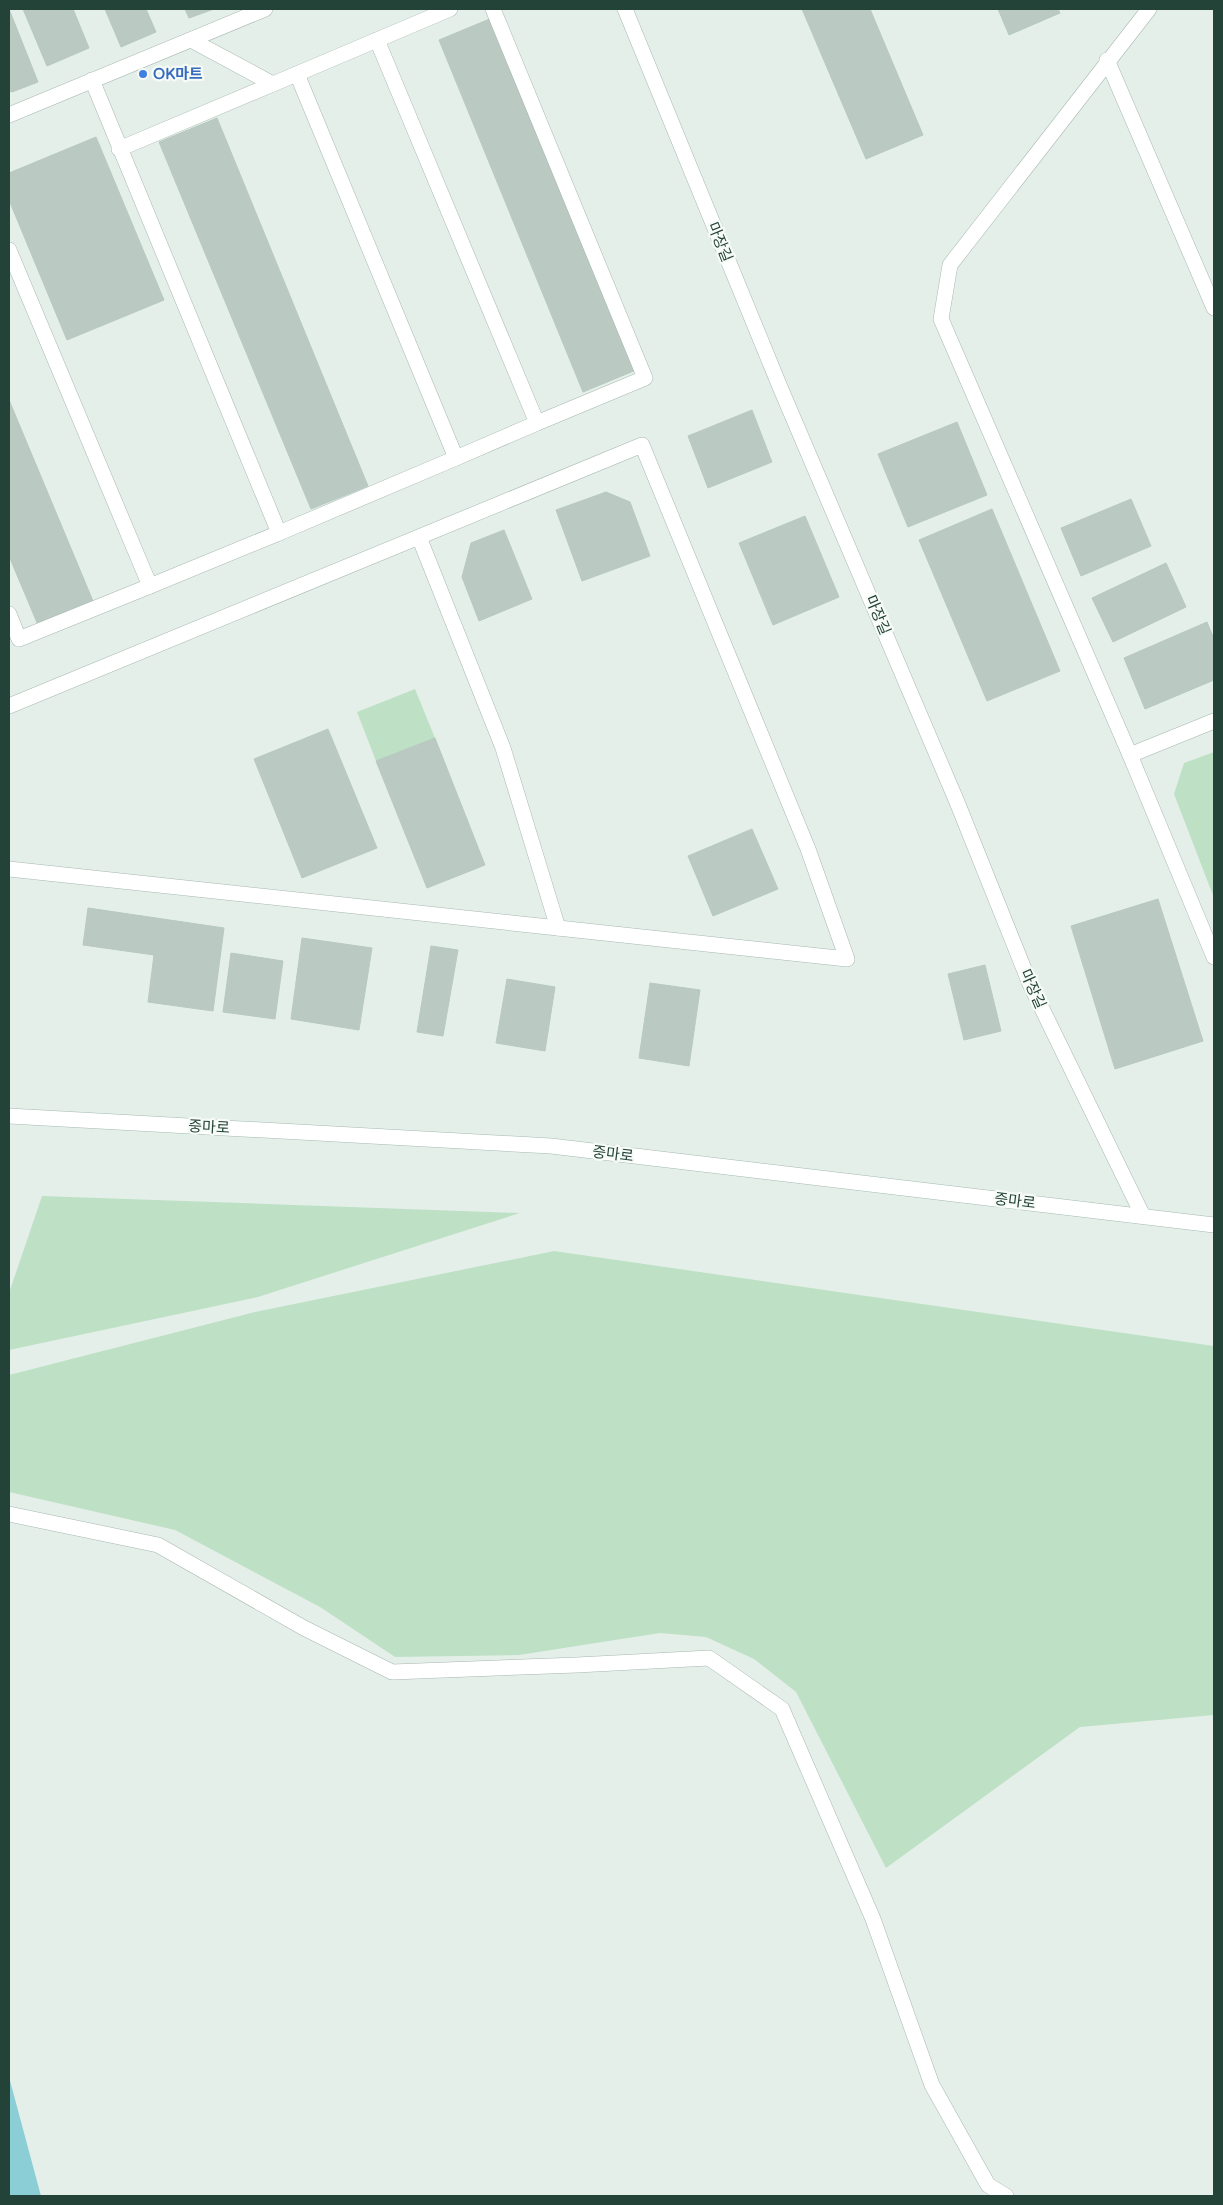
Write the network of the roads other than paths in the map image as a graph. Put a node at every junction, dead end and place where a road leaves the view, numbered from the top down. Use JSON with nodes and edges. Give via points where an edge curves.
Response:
{"nodes":[{"id":1,"x":265,"y":9,"type":"edge"},
{"id":2,"x":450,"y":9,"type":"edge"},
{"id":3,"x":493,"y":9,"type":"edge"},
{"id":4,"x":625,"y":9,"type":"edge"},
{"id":5,"x":1149,"y":9,"type":"edge"},
{"id":6,"x":191,"y":40,"type":"junction"},
{"id":7,"x":377,"y":40,"type":"junction"},
{"id":8,"x":1107,"y":60,"type":"junction"},
{"id":9,"x":297,"y":74,"type":"junction"},
{"id":10,"x":92,"y":80,"type":"junction"},
{"id":11,"x":274,"y":84,"type":"junction"},
{"id":12,"x":9,"y":115,"type":"edge"},
{"id":13,"x":119,"y":149,"type":"junction"},
{"id":14,"x":9,"y":250,"type":"edge"},
{"id":15,"x":1214,"y":308,"type":"edge"},
{"id":16,"x":537,"y":423,"type":"junction"},
{"id":17,"x":456,"y":458,"type":"junction"},
{"id":18,"x":279,"y":533,"type":"junction"},
{"id":19,"x":419,"y":537,"type":"junction"},
{"id":20,"x":150,"y":586,"type":"junction"},
{"id":21,"x":9,"y":614,"type":"edge"},
{"id":22,"x":9,"y":706,"type":"edge"},
{"id":23,"x":1214,"y":720,"type":"edge"},
{"id":24,"x":1130,"y":755,"type":"junction"},
{"id":25,"x":9,"y":869,"type":"edge"},
{"id":26,"x":558,"y":928,"type":"junction"},
{"id":27,"x":1214,"y":957,"type":"edge"},
{"id":28,"x":9,"y":1116,"type":"edge"},
{"id":29,"x":1143,"y":1216,"type":"junction"},
{"id":30,"x":1214,"y":1225,"type":"edge"},
{"id":31,"x":9,"y":1514,"type":"edge"},
{"id":32,"x":1006,"y":2196,"type":"edge"}],
"edges":[{"from":1,"to":6,"type":"street"},
{"from":2,"to":7,"type":"street"},
{"from":3,"to":16,"type":"street","via":[[645,378]]},
{"from":4,"to":29,"type":"street","name":"마장길","via":[[776,378],[958,802],[1030,984]]},
{"from":5,"to":8,"type":"street"},
{"from":6,"to":10,"type":"street"},
{"from":6,"to":11,"type":"street"},
{"from":7,"to":9,"type":"street"},
{"from":7,"to":16,"type":"street"},
{"from":8,"to":15,"type":"street"},
{"from":8,"to":24,"type":"street","via":[[950,265],[941,319]]},
{"from":9,"to":11,"type":"street"},
{"from":9,"to":17,"type":"street"},
{"from":10,"to":12,"type":"street"},
{"from":10,"to":13,"type":"street"},
{"from":11,"to":13,"type":"street"},
{"from":13,"to":18,"type":"street"},
{"from":14,"to":20,"type":"street"},
{"from":16,"to":17,"type":"street"},
{"from":17,"to":18,"type":"street"},
{"from":18,"to":20,"type":"street"},
{"from":19,"to":22,"type":"street"},
{"from":19,"to":26,"type":"street","via":[[503,748]]},
{"from":19,"to":26,"type":"street","via":[[642,445],[808,849],[847,959]]},
{"from":20,"to":21,"type":"street","via":[[19,639]]},
{"from":23,"to":24,"type":"street"},
{"from":24,"to":27,"type":"street"},
{"from":25,"to":26,"type":"street"},
{"from":28,"to":29,"type":"street","name":"중마로","via":[[551,1146]]},
{"from":29,"to":30,"type":"street","name":"중마로"},
{"from":31,"to":32,"type":"street","via":[[158,1545],[304,1628],[392,1672],[709,1658],[782,1709],[873,1920],[932,2085],[988,2185]]}]}
